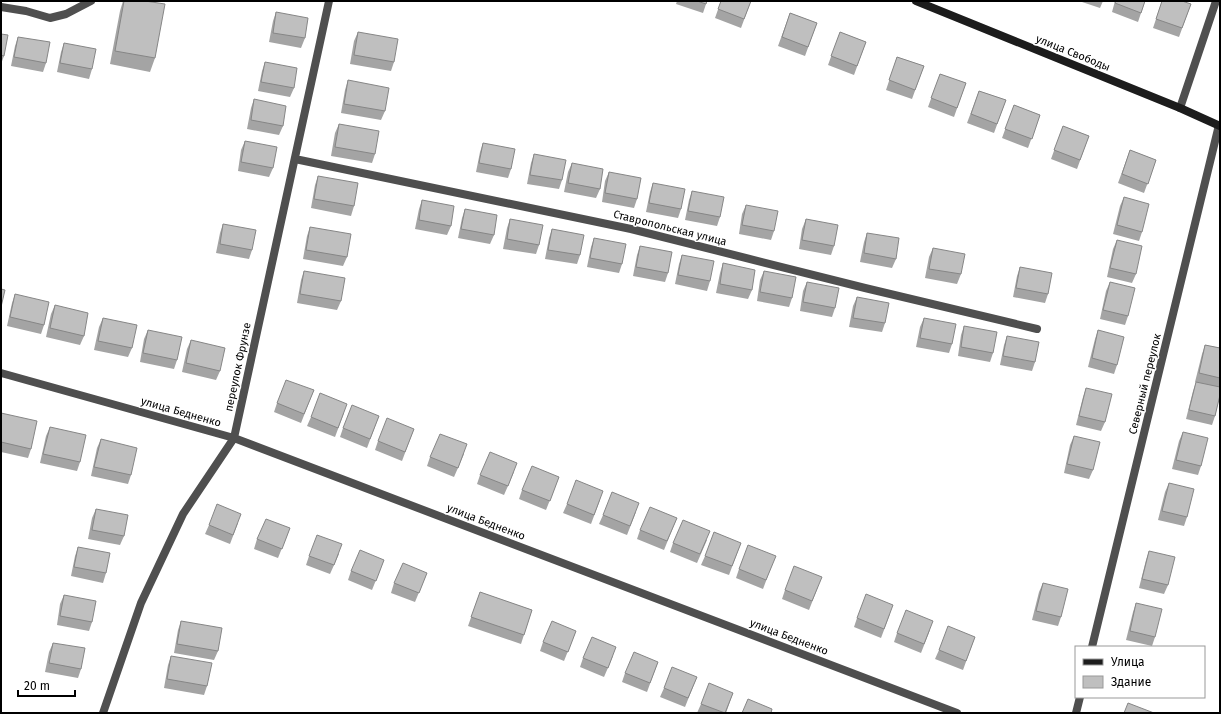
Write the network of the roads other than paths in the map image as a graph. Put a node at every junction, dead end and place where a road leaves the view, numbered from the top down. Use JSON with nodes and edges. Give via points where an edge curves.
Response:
{"nodes":[{"id":1,"x":91,"y":1,"type":"edge"},
{"id":2,"x":329,"y":1,"type":"edge"},
{"id":3,"x":916,"y":1,"type":"edge"},
{"id":4,"x":1216,"y":1,"type":"edge"},
{"id":5,"x":1,"y":7,"type":"edge"},
{"id":6,"x":1180,"y":108,"type":"junction"},
{"id":7,"x":1219,"y":126,"type":"edge"},
{"id":8,"x":295,"y":159,"type":"junction"},
{"id":9,"x":1037,"y":329,"type":"dead end"},
{"id":10,"x":1,"y":373,"type":"edge"},
{"id":11,"x":234,"y":438,"type":"junction"},
{"id":12,"x":1092,"y":646,"type":"edge"},
{"id":13,"x":1080,"y":698,"type":"edge"},
{"id":14,"x":103,"y":713,"type":"edge"},
{"id":15,"x":957,"y":713,"type":"edge"},
{"id":16,"x":1076,"y":713,"type":"edge"}],
"edges":[{"from":1,"to":5,"type":"street","via":[[66,14],[50,18]]},
{"from":2,"to":8,"type":"street","name":"переулок Фрунзе"},
{"from":3,"to":6,"type":"main road","name":"улица Свободы"},
{"from":4,"to":6,"type":"street"},
{"from":6,"to":7,"type":"main road","name":"улица Свободы"},
{"from":7,"to":12,"type":"street","name":"Северный переулок"},
{"from":8,"to":9,"type":"street","name":"Ставропольская улица","via":[[631,229]]},
{"from":8,"to":11,"type":"street","name":"переулок Фрунзе"},
{"from":10,"to":11,"type":"street","name":"улица Бедненко"},
{"from":11,"to":14,"type":"street","name":"переулок Фрунзе","via":[[183,514],[142,603]]},
{"from":11,"to":15,"type":"street","name":"улица Бедненко"},
{"from":13,"to":16,"type":"street"}]}
